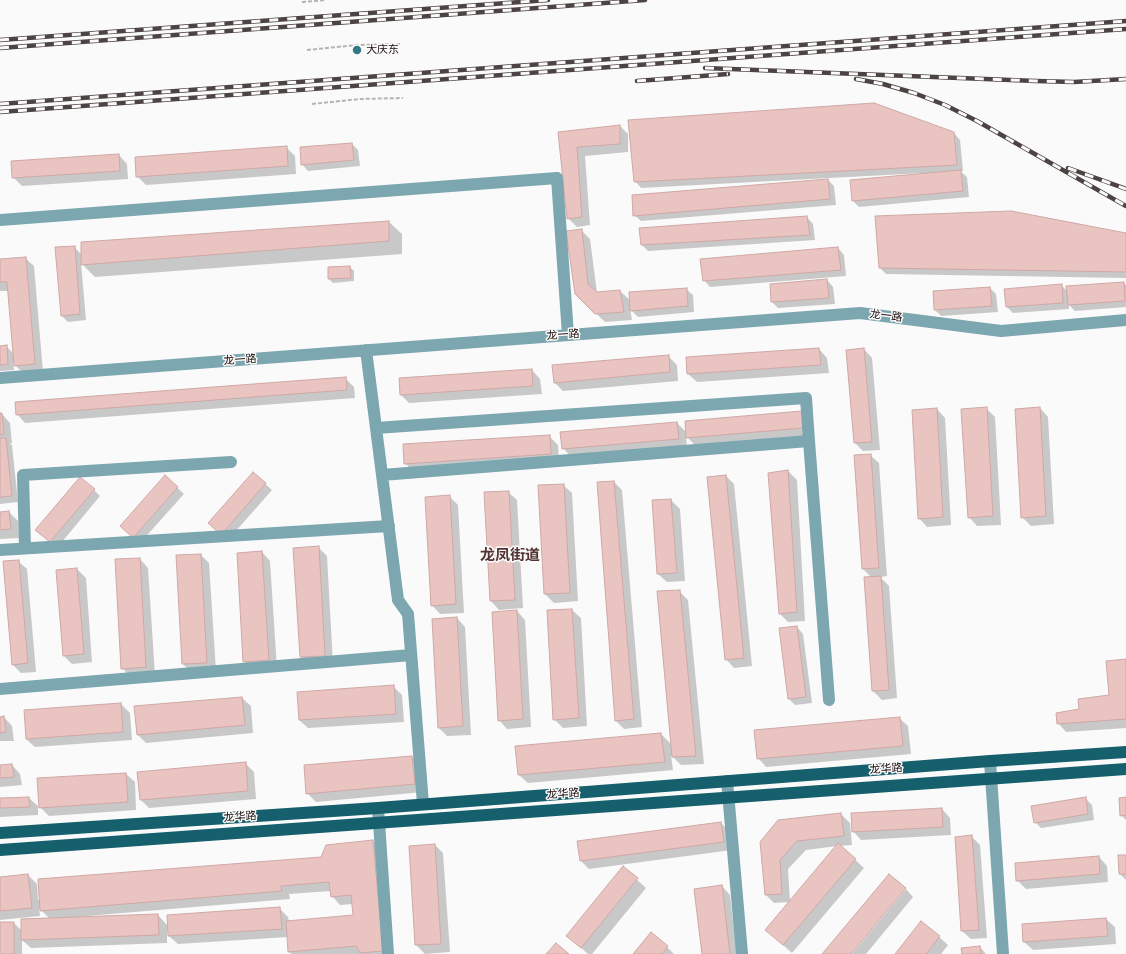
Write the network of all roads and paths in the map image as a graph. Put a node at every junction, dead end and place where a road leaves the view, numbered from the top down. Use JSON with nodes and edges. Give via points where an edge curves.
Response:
{"nodes":[{"id":1,"x":326,"y":0,"type":"edge"},
{"id":2,"x":302,"y":2,"type":"dead end"},
{"id":3,"x":400,"y":44,"type":"dead end"},
{"id":4,"x":308,"y":50,"type":"dead end"},
{"id":5,"x":403,"y":98,"type":"dead end"},
{"id":6,"x":312,"y":104,"type":"dead end"},
{"id":7,"x":0,"y":220,"type":"edge"},
{"id":8,"x":1126,"y":320,"type":"edge"},
{"id":9,"x":568,"y":335,"type":"junction"},
{"id":10,"x":366,"y":350,"type":"junction"},
{"id":11,"x":0,"y":378,"type":"edge"},
{"id":12,"x":376,"y":428,"type":"junction"},
{"id":13,"x":809,"y":441,"type":"junction"},
{"id":14,"x":231,"y":462,"type":"dead end"},
{"id":15,"x":382,"y":475,"type":"junction"},
{"id":16,"x":389,"y":526,"type":"junction"},
{"id":17,"x":25,"y":548,"type":"junction"},
{"id":18,"x":0,"y":550,"type":"edge"},
{"id":19,"x":411,"y":655,"type":"junction"},
{"id":20,"x":0,"y":689,"type":"edge"},
{"id":21,"x":829,"y":700,"type":"dead end"},
{"id":22,"x":1126,"y":752,"type":"edge"},
{"id":23,"x":990,"y":761,"type":"junction"},
{"id":24,"x":1126,"y":769,"type":"edge"},
{"id":25,"x":991,"y":778,"type":"junction"},
{"id":26,"x":727,"y":782,"type":"junction"},
{"id":27,"x":728,"y":797,"type":"junction"},
{"id":28,"x":423,"y":804,"type":"junction"},
{"id":29,"x":378,"y":808,"type":"junction"},
{"id":30,"x":378,"y":822,"type":"junction"},
{"id":31,"x":0,"y":834,"type":"edge"},
{"id":32,"x":0,"y":850,"type":"edge"},
{"id":33,"x":388,"y":954,"type":"edge"},
{"id":34,"x":742,"y":954,"type":"edge"},
{"id":35,"x":1003,"y":954,"type":"edge"}],
"edges":[{"from":1,"to":2,"type":"path"},
{"from":3,"to":4,"type":"path"},
{"from":5,"to":6,"type":"path"},
{"from":7,"to":9,"type":"street","via":[[556,178]]},
{"from":8,"to":9,"type":"street","name":"龙一路","via":[[1001,331],[860,313]]},
{"from":9,"to":10,"type":"street","name":"龙一路"},
{"from":10,"to":11,"type":"street","name":"龙一路"},
{"from":10,"to":12,"type":"street"},
{"from":12,"to":13,"type":"street","via":[[806,398]]},
{"from":12,"to":15,"type":"street"},
{"from":13,"to":15,"type":"street"},
{"from":13,"to":21,"type":"street"},
{"from":14,"to":17,"type":"street","via":[[23,475]]},
{"from":15,"to":16,"type":"street"},
{"from":16,"to":17,"type":"street"},
{"from":16,"to":19,"type":"street","via":[[398,600],[408,614]]},
{"from":17,"to":18,"type":"street"},
{"from":19,"to":20,"type":"street"},
{"from":19,"to":28,"type":"street"},
{"from":22,"to":23,"type":"main road","name":"龙华路"},
{"from":23,"to":25,"type":"street"},
{"from":23,"to":26,"type":"main road","name":"龙华路"},
{"from":24,"to":25,"type":"main road"},
{"from":25,"to":27,"type":"main road"},
{"from":25,"to":35,"type":"street"},
{"from":26,"to":27,"type":"street"},
{"from":26,"to":28,"type":"main road","name":"龙华路"},
{"from":27,"to":30,"type":"main road"},
{"from":27,"to":34,"type":"street"},
{"from":28,"to":29,"type":"main road","name":"龙华路"},
{"from":29,"to":30,"type":"street"},
{"from":29,"to":31,"type":"main road","name":"龙华路"},
{"from":30,"to":32,"type":"main road"},
{"from":30,"to":33,"type":"street"}]}
